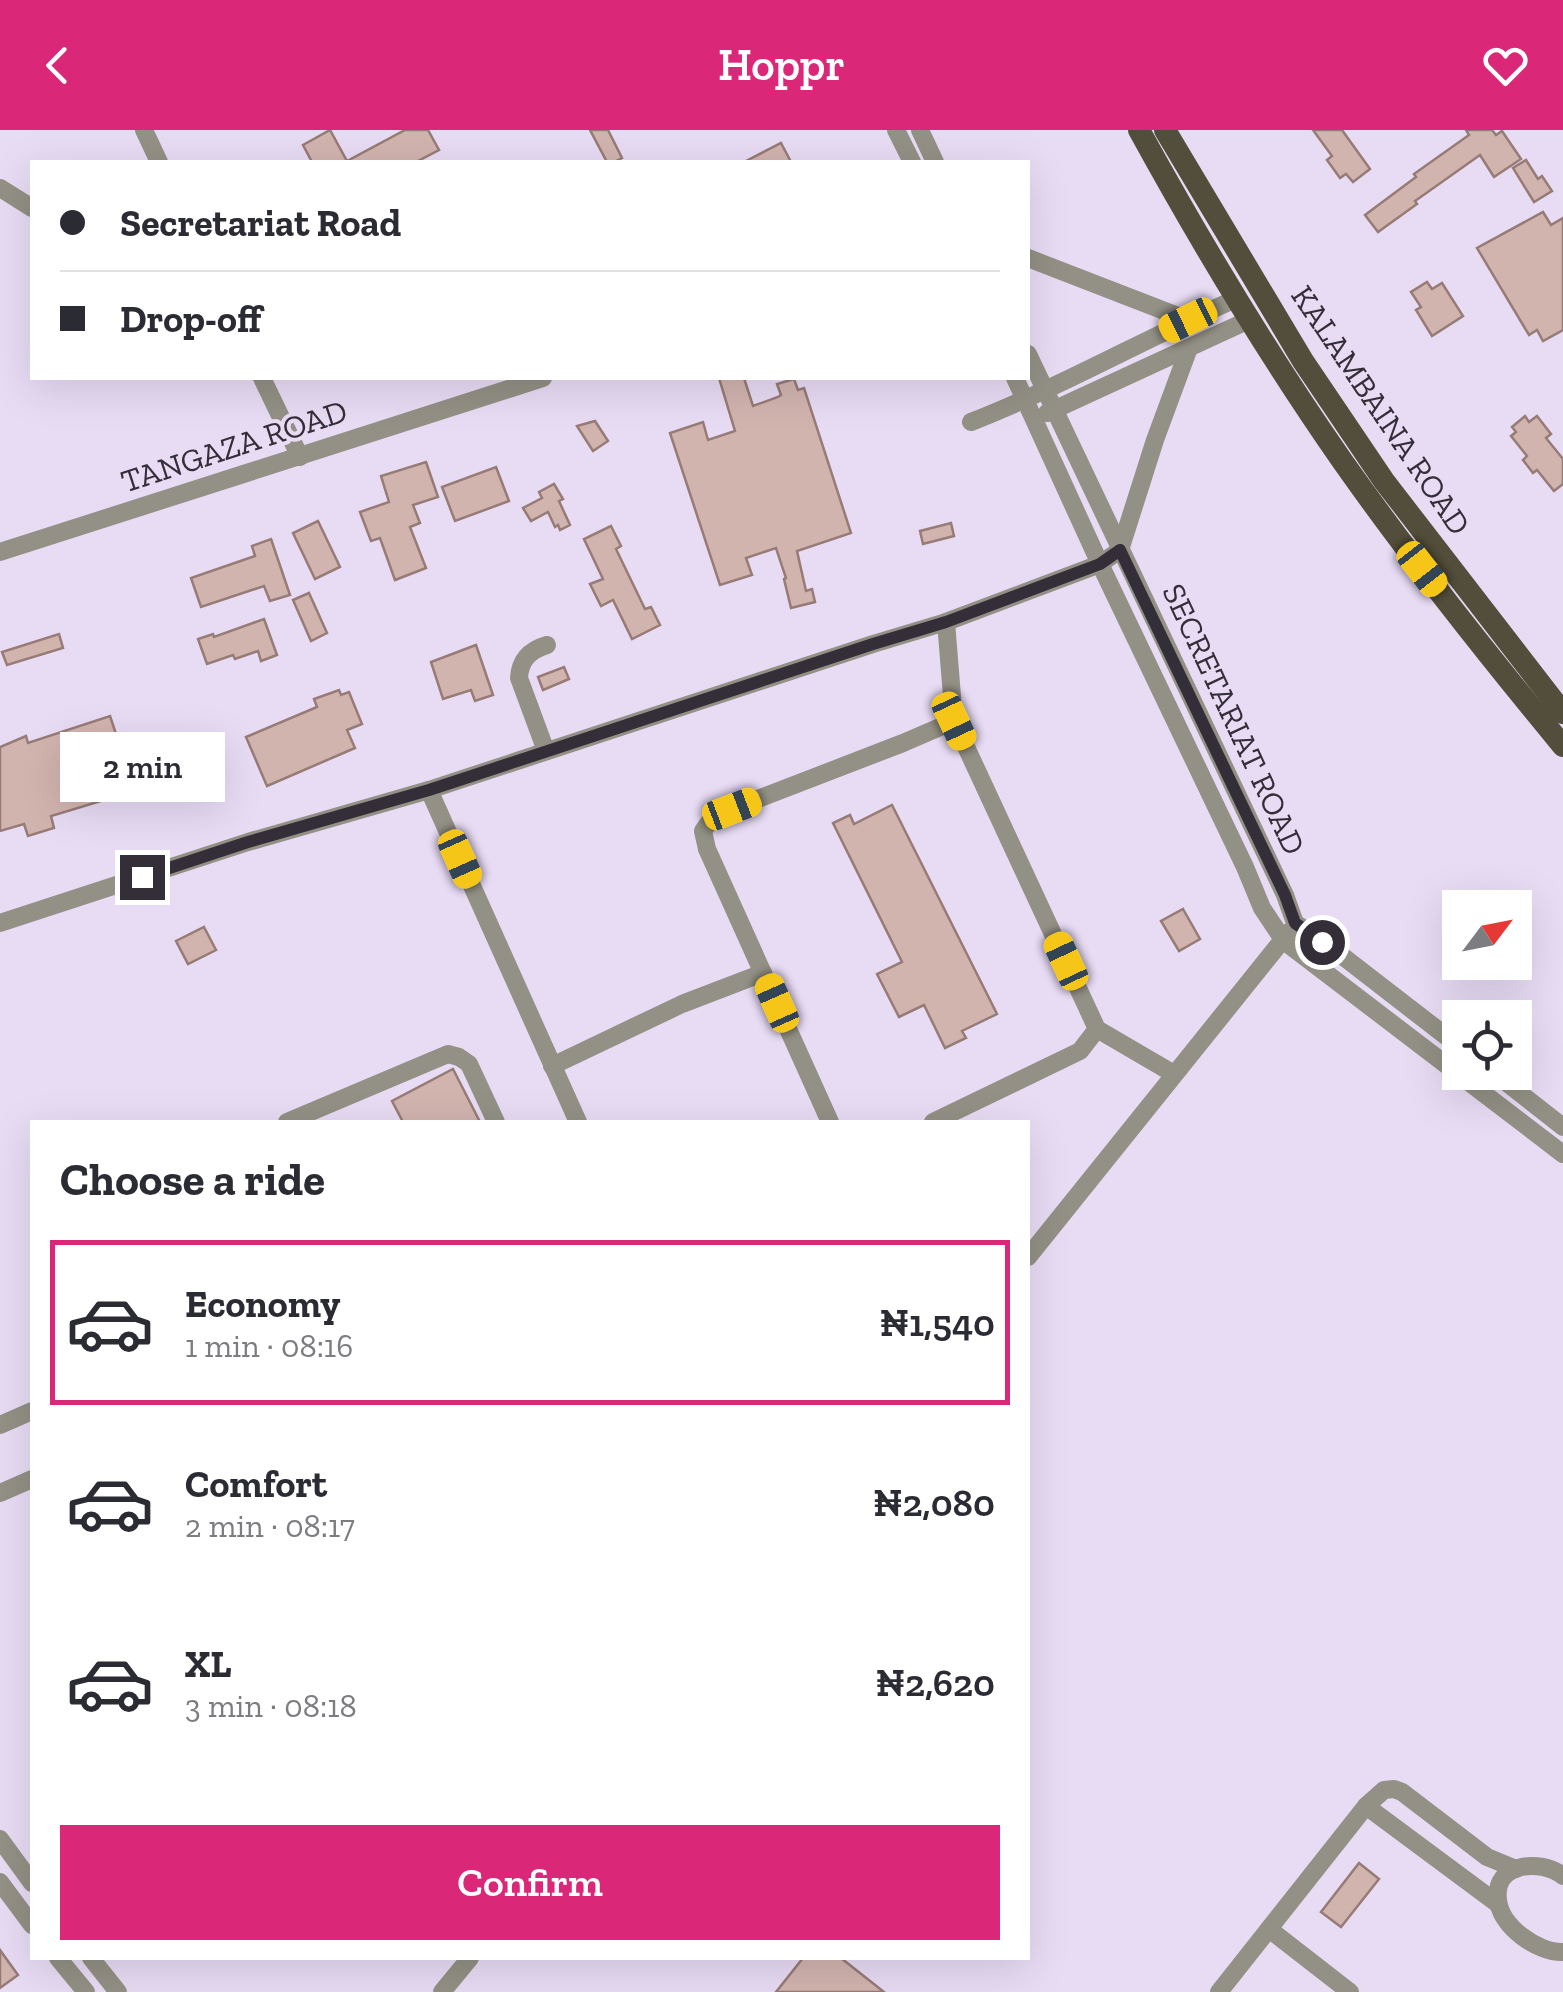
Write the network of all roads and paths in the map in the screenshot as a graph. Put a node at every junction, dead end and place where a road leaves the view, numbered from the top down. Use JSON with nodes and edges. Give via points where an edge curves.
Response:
{"nodes":[{"id":1,"x":144,"y":130,"type":"edge"},
{"id":2,"x":896,"y":130,"type":"edge"},
{"id":3,"x":920,"y":130,"type":"edge"},
{"id":4,"x":1139,"y":130,"type":"edge"},
{"id":5,"x":1165,"y":130,"type":"edge"},
{"id":6,"x":159,"y":160,"type":"edge"},
{"id":7,"x":911,"y":160,"type":"edge"},
{"id":8,"x":934,"y":160,"type":"edge"},
{"id":9,"x":0,"y":188,"type":"edge"},
{"id":10,"x":30,"y":207,"type":"edge"},
{"id":11,"x":1030,"y":259,"type":"edge"},
{"id":12,"x":1238,"y":298,"type":"junction"},
{"id":13,"x":1251,"y":319,"type":"junction"},
{"id":14,"x":1188,"y":320,"type":"junction"},
{"id":15,"x":1190,"y":348,"type":"junction"},
{"id":16,"x":1030,"y":358,"type":"edge"},
{"id":17,"x":263,"y":380,"type":"edge"},
{"id":18,"x":537,"y":380,"type":"edge"},
{"id":19,"x":1015,"y":380,"type":"edge"},
{"id":20,"x":1045,"y":390,"type":"junction"},
{"id":21,"x":1026,"y":401,"type":"junction"},
{"id":22,"x":1054,"y":409,"type":"junction"},
{"id":23,"x":1035,"y":418,"type":"junction"},
{"id":24,"x":972,"y":422,"type":"dead end"},
{"id":25,"x":300,"y":457,"type":"junction"},
{"id":26,"x":1120,"y":550,"type":"junction"},
{"id":27,"x":0,"y":552,"type":"edge"},
{"id":28,"x":1100,"y":564,"type":"junction"},
{"id":29,"x":946,"y":622,"type":"junction"},
{"id":30,"x":547,"y":645,"type":"dead end"},
{"id":31,"x":1563,"y":713,"type":"edge"},
{"id":32,"x":954,"y":721,"type":"junction"},
{"id":33,"x":1563,"y":746,"type":"edge"},
{"id":34,"x":546,"y":751,"type":"junction"},
{"id":35,"x":429,"y":790,"type":"junction"},
{"id":36,"x":0,"y":923,"type":"edge"},
{"id":37,"x":1295,"y":923,"type":"junction"},
{"id":38,"x":1284,"y":941,"type":"junction"},
{"id":39,"x":763,"y":973,"type":"junction"},
{"id":40,"x":1098,"y":1029,"type":"junction"},
{"id":41,"x":1442,"y":1033,"type":"edge"},
{"id":42,"x":552,"y":1066,"type":"junction"},
{"id":43,"x":1174,"y":1074,"type":"junction"},
{"id":44,"x":1516,"y":1090,"type":"edge"},
{"id":45,"x":292,"y":1120,"type":"edge"},
{"id":46,"x":495,"y":1120,"type":"edge"},
{"id":47,"x":577,"y":1120,"type":"edge"},
{"id":48,"x":829,"y":1120,"type":"edge"},
{"id":49,"x":937,"y":1120,"type":"edge"},
{"id":50,"x":1563,"y":1127,"type":"edge"},
{"id":51,"x":1563,"y":1154,"type":"edge"},
{"id":52,"x":1030,"y":1254,"type":"edge"},
{"id":53,"x":30,"y":1411,"type":"edge"},
{"id":54,"x":0,"y":1426,"type":"edge"},
{"id":55,"x":30,"y":1480,"type":"edge"},
{"id":56,"x":0,"y":1494,"type":"edge"},
{"id":57,"x":1366,"y":1806,"type":"junction"},
{"id":58,"x":0,"y":1839,"type":"edge"},
{"id":59,"x":1560,"y":1867,"type":"edge"},
{"id":60,"x":1516,"y":1869,"type":"junction"},
{"id":61,"x":30,"y":1880,"type":"edge"},
{"id":62,"x":0,"y":1882,"type":"edge"},
{"id":63,"x":1498,"y":1904,"type":"junction"},
{"id":64,"x":30,"y":1922,"type":"edge"},
{"id":65,"x":1269,"y":1929,"type":"junction"},
{"id":66,"x":1558,"y":1957,"type":"edge"},
{"id":67,"x":60,"y":1960,"type":"edge"},
{"id":68,"x":93,"y":1960,"type":"edge"},
{"id":69,"x":468,"y":1960,"type":"edge"},
{"id":70,"x":86,"y":1992,"type":"edge"},
{"id":71,"x":118,"y":1992,"type":"edge"},
{"id":72,"x":442,"y":1992,"type":"edge"},
{"id":73,"x":1219,"y":1992,"type":"edge"},
{"id":74,"x":1350,"y":1992,"type":"edge"}],
"edges":[{"from":1,"to":6,"type":"street"},
{"from":2,"to":7,"type":"street"},
{"from":3,"to":8,"type":"street"},
{"from":4,"to":12,"type":"main road"},
{"from":5,"to":31,"type":"main road","name":"KALAMBAINA ROAD","via":[[1302,361],[1384,482]]},
{"from":9,"to":10,"type":"street"},
{"from":11,"to":14,"type":"street"},
{"from":12,"to":13,"type":"main road"},
{"from":12,"to":14,"type":"street"},
{"from":13,"to":15,"type":"street"},
{"from":13,"to":33,"type":"main road","via":[[1376,508]]},
{"from":14,"to":20,"type":"street"},
{"from":15,"to":22,"type":"street"},
{"from":15,"to":26,"type":"street"},
{"from":16,"to":20,"type":"street","name":"SECRETARIAT ROAD"},
{"from":17,"to":25,"type":"street"},
{"from":18,"to":25,"type":"street","name":"TANGAZA ROAD"},
{"from":19,"to":21,"type":"street","name":"SECRETARIAT ROAD"},
{"from":20,"to":21,"type":"street"},
{"from":20,"to":22,"type":"street","name":"SECRETARIAT ROAD"},
{"from":21,"to":23,"type":"street","name":"SECRETARIAT ROAD"},
{"from":21,"to":24,"type":"street"},
{"from":22,"to":23,"type":"street"},
{"from":22,"to":26,"type":"street","name":"SECRETARIAT ROAD"},
{"from":23,"to":28,"type":"street","name":"SECRETARIAT ROAD"},
{"from":25,"to":27,"type":"street","name":"TANGAZA ROAD"},
{"from":26,"to":28,"type":"street"},
{"from":26,"to":37,"type":"street","name":"SECRETARIAT ROAD"},
{"from":28,"to":29,"type":"street"},
{"from":28,"to":38,"type":"street","name":"SECRETARIAT ROAD","via":[[1262,908]]},
{"from":29,"to":32,"type":"street"},
{"from":29,"to":34,"type":"street"},
{"from":30,"to":34,"type":"street","via":[[526,655],[518,678]]},
{"from":32,"to":39,"type":"street","via":[[719,814],[703,830]]},
{"from":32,"to":40,"type":"street"},
{"from":34,"to":35,"type":"street"},
{"from":35,"to":36,"type":"street"},
{"from":35,"to":42,"type":"street"},
{"from":37,"to":38,"type":"street"},
{"from":37,"to":41,"type":"street"},
{"from":38,"to":43,"type":"street"},
{"from":38,"to":51,"type":"street","name":"SECRETARIAT ROAD"},
{"from":39,"to":42,"type":"street"},
{"from":39,"to":48,"type":"street"},
{"from":40,"to":43,"type":"street"},
{"from":40,"to":49,"type":"street","via":[[1080,1050]]},
{"from":42,"to":47,"type":"street"},
{"from":43,"to":52,"type":"street"},
{"from":44,"to":50,"type":"street"},
{"from":45,"to":46,"type":"street","via":[[448,1054],[469,1064]]},
{"from":53,"to":54,"type":"street"},
{"from":55,"to":56,"type":"street"},
{"from":57,"to":60,"type":"street","via":[[1384,1790],[1402,1792],[1486,1857]]},
{"from":57,"to":63,"type":"street"},
{"from":57,"to":65,"type":"street"},
{"from":58,"to":61,"type":"street"},
{"from":59,"to":60,"type":"street"},
{"from":60,"to":63,"type":"street","via":[[1500,1885]]},
{"from":62,"to":64,"type":"street"},
{"from":63,"to":66,"type":"street","via":[[1522,1937]]},
{"from":65,"to":73,"type":"street"},
{"from":65,"to":74,"type":"street"},
{"from":67,"to":70,"type":"street"},
{"from":68,"to":71,"type":"street"},
{"from":69,"to":72,"type":"street"}]}
